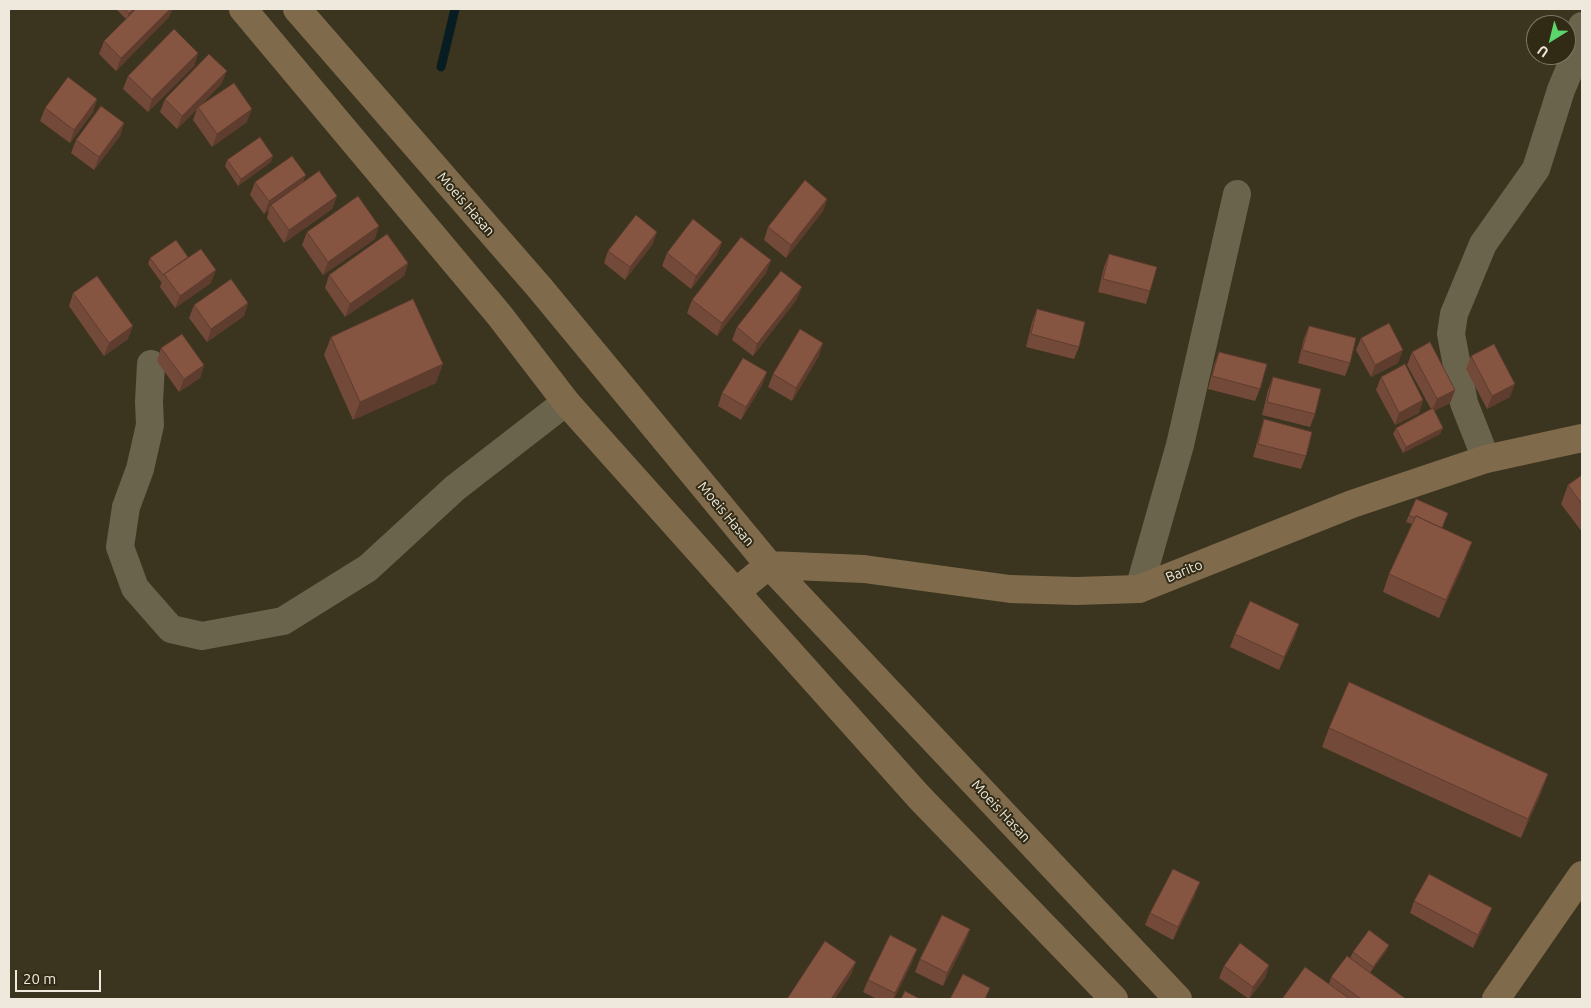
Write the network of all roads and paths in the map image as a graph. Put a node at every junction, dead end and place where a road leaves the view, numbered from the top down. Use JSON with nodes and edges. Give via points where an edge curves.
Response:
{"nodes":[{"id":1,"x":242,"y":9,"type":"edge"},
{"id":2,"x":297,"y":9,"type":"edge"},
{"id":3,"x":1582,"y":26,"type":"edge"},
{"id":4,"x":1238,"y":194,"type":"dead end"},
{"id":5,"x":151,"y":364,"type":"dead end"},
{"id":6,"x":566,"y":402,"type":"junction"},
{"id":7,"x":1582,"y":438,"type":"edge"},
{"id":8,"x":1486,"y":459,"type":"junction"},
{"id":9,"x":769,"y":565,"type":"junction"},
{"id":10,"x":1139,"y":589,"type":"junction"},
{"id":11,"x":736,"y":592,"type":"junction"},
{"id":12,"x":1582,"y":875,"type":"edge"},
{"id":13,"x":1114,"y":999,"type":"edge"},
{"id":14,"x":1178,"y":999,"type":"edge"},
{"id":15,"x":1496,"y":999,"type":"edge"}],
"edges":[{"from":1,"to":6,"type":"main road","via":[[500,316]]},
{"from":2,"to":9,"type":"main road","name":"Moeis Hasan","via":[[539,287]]},
{"from":3,"to":8,"type":"street","via":[[1576,54],[1536,169],[1483,244],[1454,314],[1451,334],[1464,403]]},
{"from":4,"to":10,"type":"street","via":[[1180,445]]},
{"from":5,"to":6,"type":"street","via":[[150,425],[140,469],[126,507],[120,547],[135,588],[171,629],[202,636],[283,621],[368,568],[455,488]]},
{"from":6,"to":11,"type":"main road"},
{"from":7,"to":8,"type":"main road","name":"Barito"},
{"from":8,"to":10,"type":"main road","name":"Barito","via":[[1352,504]]},
{"from":9,"to":10,"type":"main road","name":"Barito","via":[[864,569],[1010,589]]},
{"from":9,"to":11,"type":"main road"},
{"from":9,"to":14,"type":"main road","name":"Moeis Hasan"},
{"from":11,"to":13,"type":"main road","via":[[919,797]]},
{"from":12,"to":15,"type":"main road"}]}
